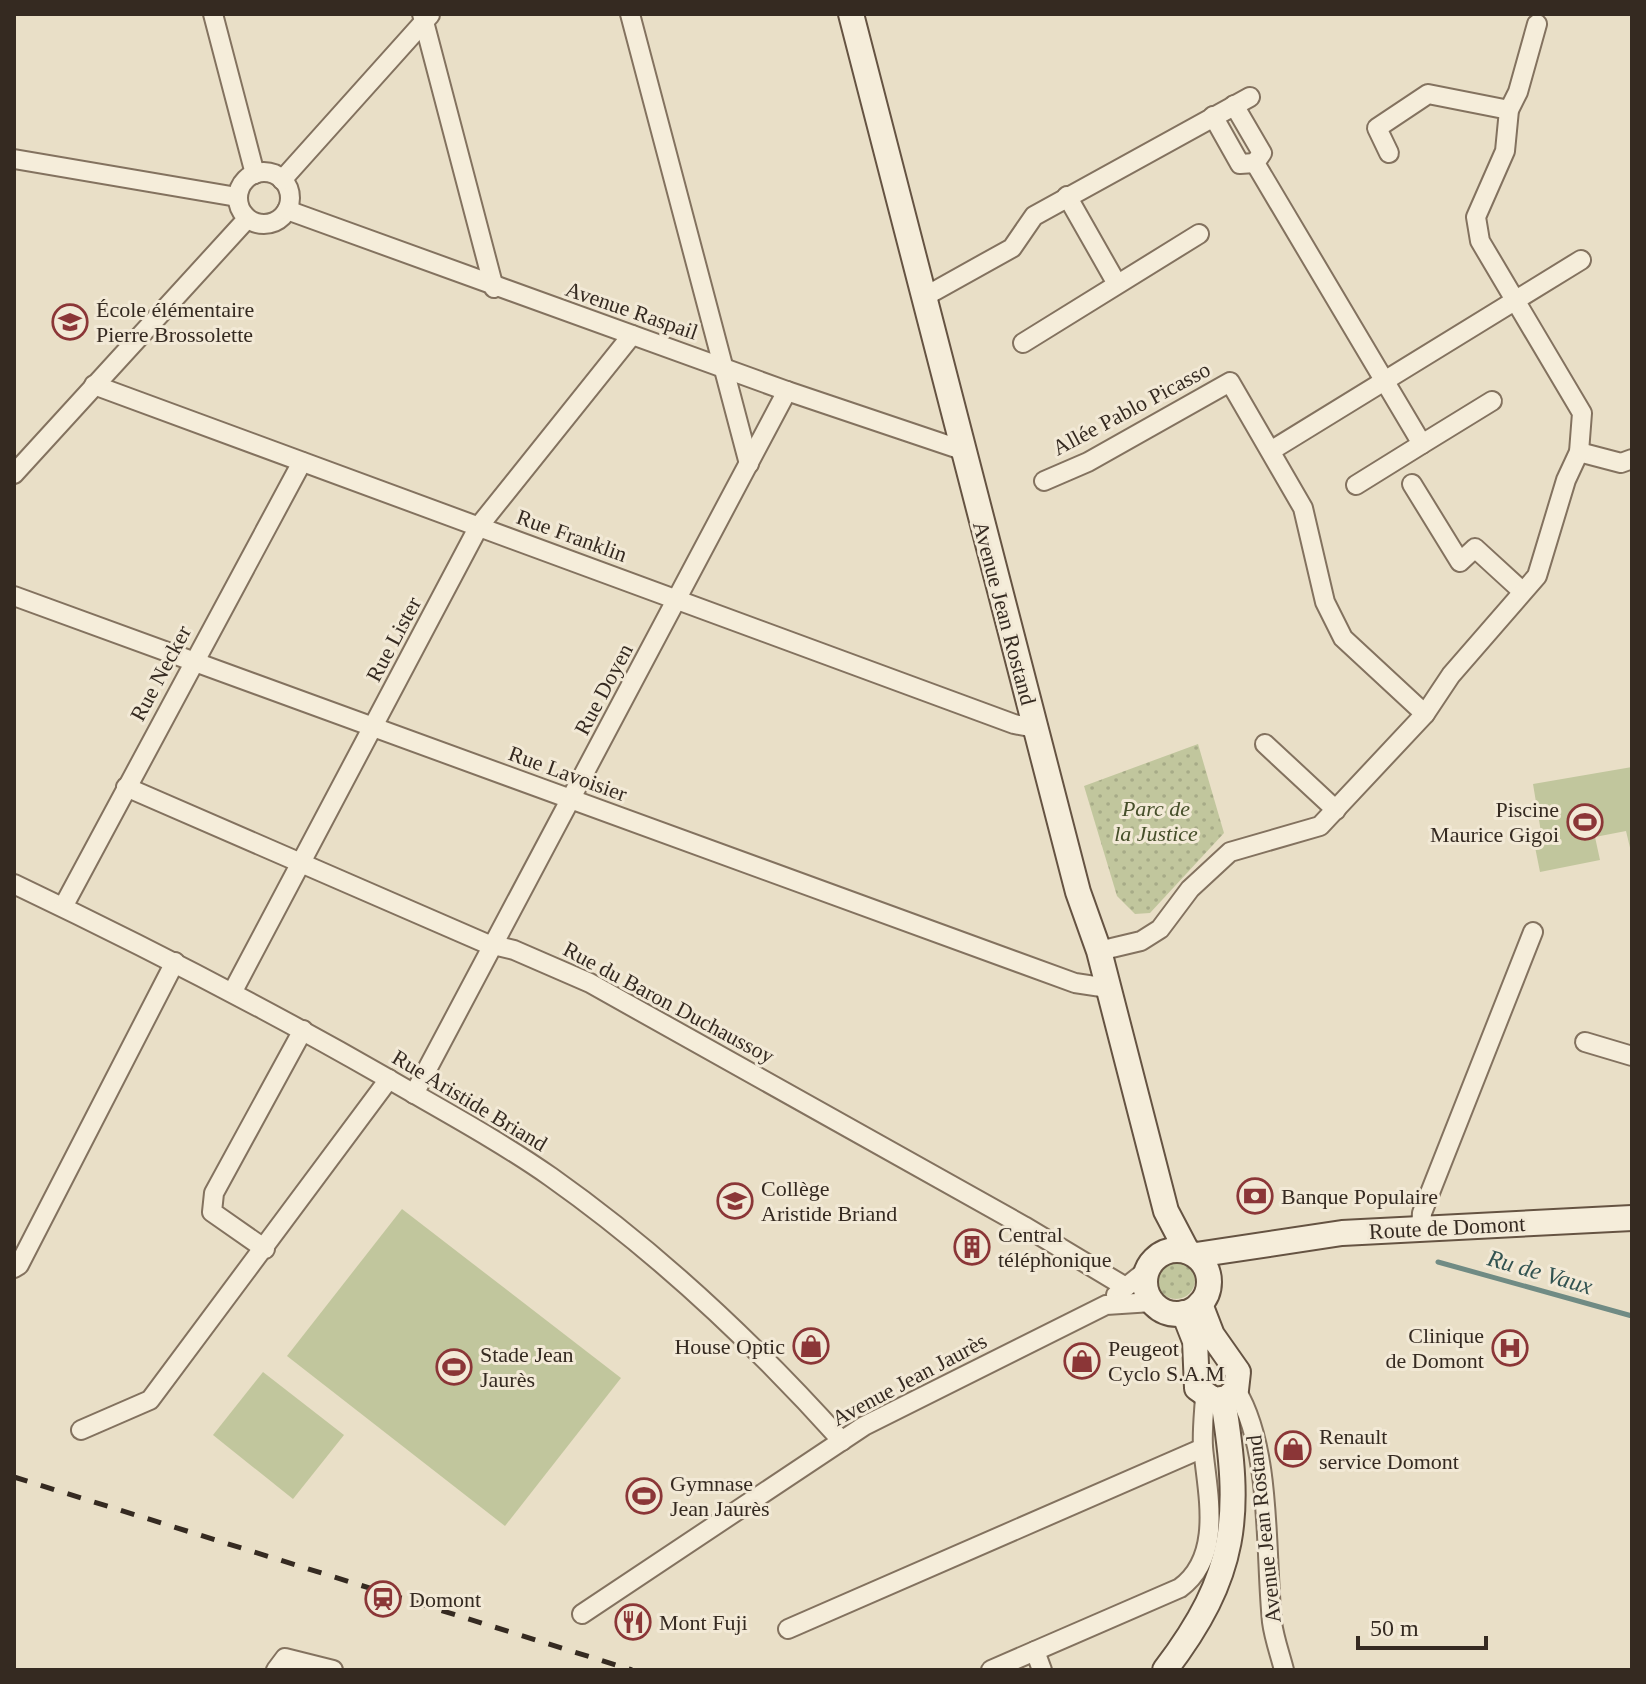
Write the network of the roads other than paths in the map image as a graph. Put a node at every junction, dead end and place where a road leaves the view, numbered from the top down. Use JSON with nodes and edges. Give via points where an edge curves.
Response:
{"nodes":[{"id":1,"x":213,"y":14,"type":"edge"},
{"id":2,"x":630,"y":14,"type":"edge"},
{"id":3,"x":851,"y":14,"type":"edge"},
{"id":4,"x":426,"y":17,"type":"edge"},
{"id":5,"x":1537,"y":24,"type":"dead end"},
{"id":6,"x":1509,"y":110,"type":"junction"},
{"id":7,"x":1213,"y":116,"type":"junction"},
{"id":8,"x":1389,"y":153,"type":"dead end"},
{"id":9,"x":14,"y":159,"type":"edge"},
{"id":10,"x":1255,"y":163,"type":"junction"},
{"id":11,"x":255,"y":174,"type":"junction"},
{"id":12,"x":282,"y":180,"type":"junction"},
{"id":13,"x":1067,"y":196,"type":"junction"},
{"id":14,"x":237,"y":197,"type":"junction"},
{"id":15,"x":287,"y":210,"type":"junction"},
{"id":16,"x":247,"y":219,"type":"junction"},
{"id":17,"x":1199,"y":234,"type":"dead end"},
{"id":18,"x":1581,"y":260,"type":"dead end"},
{"id":19,"x":1117,"y":284,"type":"junction"},
{"id":20,"x":494,"y":288,"type":"junction"},
{"id":21,"x":924,"y":297,"type":"junction"},
{"id":22,"x":1516,"y":300,"type":"junction"},
{"id":23,"x":632,"y":335,"type":"junction"},
{"id":24,"x":1023,"y":343,"type":"dead end"},
{"id":25,"x":723,"y":367,"type":"junction"},
{"id":26,"x":1386,"y":380,"type":"junction"},
{"id":27,"x":94,"y":385,"type":"junction"},
{"id":28,"x":787,"y":391,"type":"junction"},
{"id":29,"x":1492,"y":401,"type":"dead end"},
{"id":30,"x":1422,"y":444,"type":"junction"},
{"id":31,"x":962,"y":450,"type":"junction"},
{"id":32,"x":1272,"y":450,"type":"junction"},
{"id":33,"x":1579,"y":452,"type":"junction"},
{"id":34,"x":1632,"y":459,"type":"edge"},
{"id":35,"x":302,"y":462,"type":"junction"},
{"id":36,"x":749,"y":464,"type":"junction"},
{"id":37,"x":14,"y":474,"type":"edge"},
{"id":38,"x":1044,"y":481,"type":"dead end"},
{"id":39,"x":1412,"y":484,"type":"dead end"},
{"id":40,"x":1356,"y":485,"type":"dead end"},
{"id":41,"x":479,"y":526,"type":"junction"},
{"id":42,"x":1522,"y":591,"type":"junction"},
{"id":43,"x":14,"y":596,"type":"edge"},
{"id":44,"x":678,"y":599,"type":"junction"},
{"id":45,"x":194,"y":661,"type":"junction"},
{"id":46,"x":1425,"y":714,"type":"junction"},
{"id":47,"x":374,"y":727,"type":"junction"},
{"id":48,"x":1035,"y":728,"type":"junction"},
{"id":49,"x":1265,"y":744,"type":"dead end"},
{"id":50,"x":126,"y":787,"type":"junction"},
{"id":51,"x":571,"y":799,"type":"junction"},
{"id":52,"x":1336,"y":810,"type":"junction"},
{"id":53,"x":299,"y":863,"type":"junction"},
{"id":54,"x":14,"y":884,"type":"edge"},
{"id":55,"x":63,"y":907,"type":"junction"},
{"id":56,"x":1533,"y":932,"type":"dead end"},
{"id":57,"x":495,"y":946,"type":"junction"},
{"id":58,"x":1099,"y":951,"type":"junction"},
{"id":59,"x":175,"y":962,"type":"junction"},
{"id":60,"x":1108,"y":988,"type":"junction"},
{"id":61,"x":233,"y":991,"type":"junction"},
{"id":62,"x":303,"y":1030,"type":"junction"},
{"id":63,"x":1585,"y":1042,"type":"dead end"},
{"id":64,"x":1632,"y":1056,"type":"edge"},
{"id":65,"x":389,"y":1079,"type":"junction"},
{"id":66,"x":414,"y":1094,"type":"junction"},
{"id":67,"x":1166,"y":1211,"type":"junction"},
{"id":68,"x":1632,"y":1218,"type":"edge"},
{"id":69,"x":1421,"y":1228,"type":"junction"},
{"id":70,"x":1264,"y":1247,"type":"junction"},
{"id":71,"x":265,"y":1249,"type":"junction"},
{"id":72,"x":1163,"y":1252,"type":"junction"},
{"id":73,"x":1192,"y":1253,"type":"junction"},
{"id":74,"x":14,"y":1268,"type":"edge"},
{"id":75,"x":1146,"y":1271,"type":"junction"},
{"id":76,"x":1209,"y":1280,"type":"junction"},
{"id":77,"x":1124,"y":1286,"type":"junction"},
{"id":78,"x":1152,"y":1302,"type":"junction"},
{"id":79,"x":1106,"y":1305,"type":"junction"},
{"id":80,"x":1192,"y":1309,"type":"junction"},
{"id":81,"x":1221,"y":1396,"type":"junction"},
{"id":82,"x":81,"y":1430,"type":"dead end"},
{"id":83,"x":842,"y":1441,"type":"junction"},
{"id":84,"x":1203,"y":1448,"type":"junction"},
{"id":85,"x":582,"y":1614,"type":"dead end"},
{"id":86,"x":788,"y":1629,"type":"dead end"},
{"id":87,"x":1035,"y":1651,"type":"junction"},
{"id":88,"x":281,"y":1664,"type":"edge"},
{"id":89,"x":333,"y":1670,"type":"edge"},
{"id":90,"x":991,"y":1670,"type":"edge"},
{"id":91,"x":1042,"y":1670,"type":"edge"},
{"id":92,"x":1165,"y":1670,"type":"edge"},
{"id":93,"x":1284,"y":1670,"type":"edge"}],
"edges":[{"from":1,"to":11,"type":"street"},
{"from":2,"to":25,"type":"street"},
{"from":3,"to":21,"type":"street","name":"Avenue Jean Rostand"},
{"from":4,"to":12,"type":"street"},
{"from":4,"to":20,"type":"street"},
{"from":5,"to":6,"type":"street"},
{"from":6,"to":8,"type":"street","via":[[1428,94],[1377,128]]},
{"from":6,"to":22,"type":"street","via":[[1505,151],[1476,217],[1480,241]]},
{"from":7,"to":10,"type":"street","via":[[1240,164]]},
{"from":7,"to":10,"type":"street","via":[[1242,101],[1262,153]]},
{"from":7,"to":13,"type":"street"},
{"from":9,"to":14,"type":"street"},
{"from":10,"to":26,"type":"street"},
{"from":11,"to":12,"type":"street","via":[[269,173]]},
{"from":11,"to":14,"type":"street","via":[[242,183]]},
{"from":12,"to":15,"type":"street","via":[[290,194]]},
{"from":13,"to":19,"type":"street"},
{"from":13,"to":21,"type":"street","via":[[1034,216],[1012,248]]},
{"from":14,"to":16,"type":"street"},
{"from":15,"to":16,"type":"street","via":[[269,224]]},
{"from":15,"to":20,"type":"street","name":"Avenue Raspail"},
{"from":16,"to":27,"type":"street"},
{"from":17,"to":19,"type":"street"},
{"from":18,"to":22,"type":"street"},
{"from":19,"to":24,"type":"street"},
{"from":20,"to":23,"type":"street","name":"Avenue Raspail"},
{"from":21,"to":31,"type":"street","name":"Avenue Jean Rostand"},
{"from":22,"to":26,"type":"street"},
{"from":22,"to":33,"type":"street","via":[[1582,413]]},
{"from":23,"to":25,"type":"street","name":"Avenue Raspail"},
{"from":23,"to":41,"type":"street","name":"Rue Lister"},
{"from":25,"to":28,"type":"street","name":"Avenue Raspail"},
{"from":25,"to":36,"type":"street"},
{"from":26,"to":30,"type":"street"},
{"from":26,"to":32,"type":"street"},
{"from":27,"to":35,"type":"street","name":"Rue Franklin"},
{"from":27,"to":37,"type":"street"},
{"from":28,"to":31,"type":"street","name":"Avenue Raspail"},
{"from":28,"to":36,"type":"street","name":"Rue Doyen"},
{"from":29,"to":30,"type":"street"},
{"from":30,"to":40,"type":"street"},
{"from":31,"to":48,"type":"street","name":"Avenue Jean Rostand"},
{"from":32,"to":38,"type":"street","name":"Allée Pablo Picasso","via":[[1230,382]]},
{"from":32,"to":46,"type":"street","name":"Allée Pablo Picasso","via":[[1303,508],[1325,602],[1343,638]]},
{"from":33,"to":34,"type":"street","via":[[1621,463]]},
{"from":33,"to":42,"type":"street","via":[[1537,576]]},
{"from":35,"to":41,"type":"street","name":"Rue Franklin"},
{"from":35,"to":45,"type":"street","name":"Rue Necker"},
{"from":36,"to":44,"type":"street","name":"Rue Doyen"},
{"from":39,"to":42,"type":"street","via":[[1460,562],[1475,548]]},
{"from":41,"to":44,"type":"street","name":"Rue Franklin"},
{"from":41,"to":47,"type":"street","name":"Rue Lister"},
{"from":42,"to":46,"type":"street"},
{"from":43,"to":45,"type":"street","name":"Rue Lavoisier"},
{"from":44,"to":48,"type":"street","name":"Rue Franklin"},
{"from":44,"to":51,"type":"street","name":"Rue Doyen"},
{"from":45,"to":47,"type":"street","name":"Rue Lavoisier"},
{"from":45,"to":50,"type":"street","name":"Rue Necker"},
{"from":46,"to":52,"type":"street"},
{"from":47,"to":51,"type":"street","name":"Rue Lavoisier"},
{"from":47,"to":53,"type":"street","name":"Rue Lister"},
{"from":48,"to":58,"type":"street","name":"Avenue Jean Rostand"},
{"from":49,"to":52,"type":"street"},
{"from":50,"to":53,"type":"street","name":"Rue du Baron Duchaussoy"},
{"from":50,"to":55,"type":"street","name":"Rue Necker"},
{"from":51,"to":57,"type":"street","name":"Rue Doyen"},
{"from":51,"to":60,"type":"street","name":"Rue Lavoisier","via":[[1075,983]]},
{"from":52,"to":58,"type":"street","via":[[1320,826],[1230,852],[1190,889],[1160,929],[1141,941]]},
{"from":53,"to":57,"type":"street","name":"Rue du Baron Duchaussoy"},
{"from":53,"to":61,"type":"street","name":"Rue Lister"},
{"from":54,"to":55,"type":"street","name":"Rue Aristide Briand"},
{"from":55,"to":59,"type":"street","name":"Rue Aristide Briand"},
{"from":56,"to":69,"type":"street","via":[[1422,1213]]},
{"from":57,"to":66,"type":"street","name":"Rue Doyen"},
{"from":57,"to":77,"type":"street","name":"Rue du Baron Duchaussoy","via":[[590,983]]},
{"from":58,"to":60,"type":"street","name":"Avenue Jean Rostand"},
{"from":59,"to":61,"type":"street","name":"Rue Aristide Briand"},
{"from":59,"to":74,"type":"street"},
{"from":60,"to":67,"type":"street","name":"Avenue Jean Rostand"},
{"from":61,"to":62,"type":"street","name":"Rue Aristide Briand"},
{"from":62,"to":65,"type":"street","name":"Rue Aristide Briand"},
{"from":62,"to":71,"type":"street","via":[[214,1193],[212,1212]]},
{"from":63,"to":64,"type":"street"},
{"from":65,"to":66,"type":"street","name":"Rue Aristide Briand"},
{"from":65,"to":71,"type":"street"},
{"from":66,"to":83,"type":"street","name":"Rue Aristide Briand","via":[[550,1176],[647,1251]]},
{"from":67,"to":72,"type":"street","name":"Avenue Jean Rostand"},
{"from":67,"to":73,"type":"street","name":"Avenue Jean Rostand"},
{"from":68,"to":69,"type":"street","name":"Route de Domont"},
{"from":69,"to":70,"type":"street","name":"Route de Domont","via":[[1342,1233]]},
{"from":70,"to":73,"type":"street","name":"Route de Domont"},
{"from":70,"to":76,"type":"street","name":"Route de Domont","via":[[1226,1265]]},
{"from":71,"to":82,"type":"street","via":[[150,1400]]},
{"from":72,"to":73,"type":"street"},
{"from":72,"to":75,"type":"street"},
{"from":73,"to":76,"type":"street","via":[[1206,1267]]},
{"from":75,"to":77,"type":"street","name":"Avenue Jean Jaurès"},
{"from":75,"to":78,"type":"street","via":[[1145,1291]]},
{"from":76,"to":80,"type":"street"},
{"from":77,"to":79,"type":"street","name":"Avenue Jean Jaurès"},
{"from":78,"to":79,"type":"street","name":"Avenue Jean Jaurès"},
{"from":78,"to":80,"type":"street","via":[[1165,1312]]},
{"from":79,"to":83,"type":"street","name":"Avenue Jean Jaurès"},
{"from":80,"to":81,"type":"street","via":[[1195,1381]]},
{"from":80,"to":81,"type":"street","via":[[1238,1372]]},
{"from":81,"to":84,"type":"street"},
{"from":81,"to":92,"type":"street","via":[[1235,1508],[1231,1540],[1209,1604]]},
{"from":81,"to":93,"type":"street","name":"Avenue Jean Rostand","via":[[1248,1409],[1258,1447],[1272,1625]]},
{"from":83,"to":85,"type":"street","name":"Avenue Jean Jaurès"},
{"from":84,"to":86,"type":"street"},
{"from":84,"to":87,"type":"street","via":[[1210,1522],[1193,1579]]},
{"from":87,"to":90,"type":"street"},
{"from":87,"to":91,"type":"street"},
{"from":88,"to":89,"type":"street"}]}
